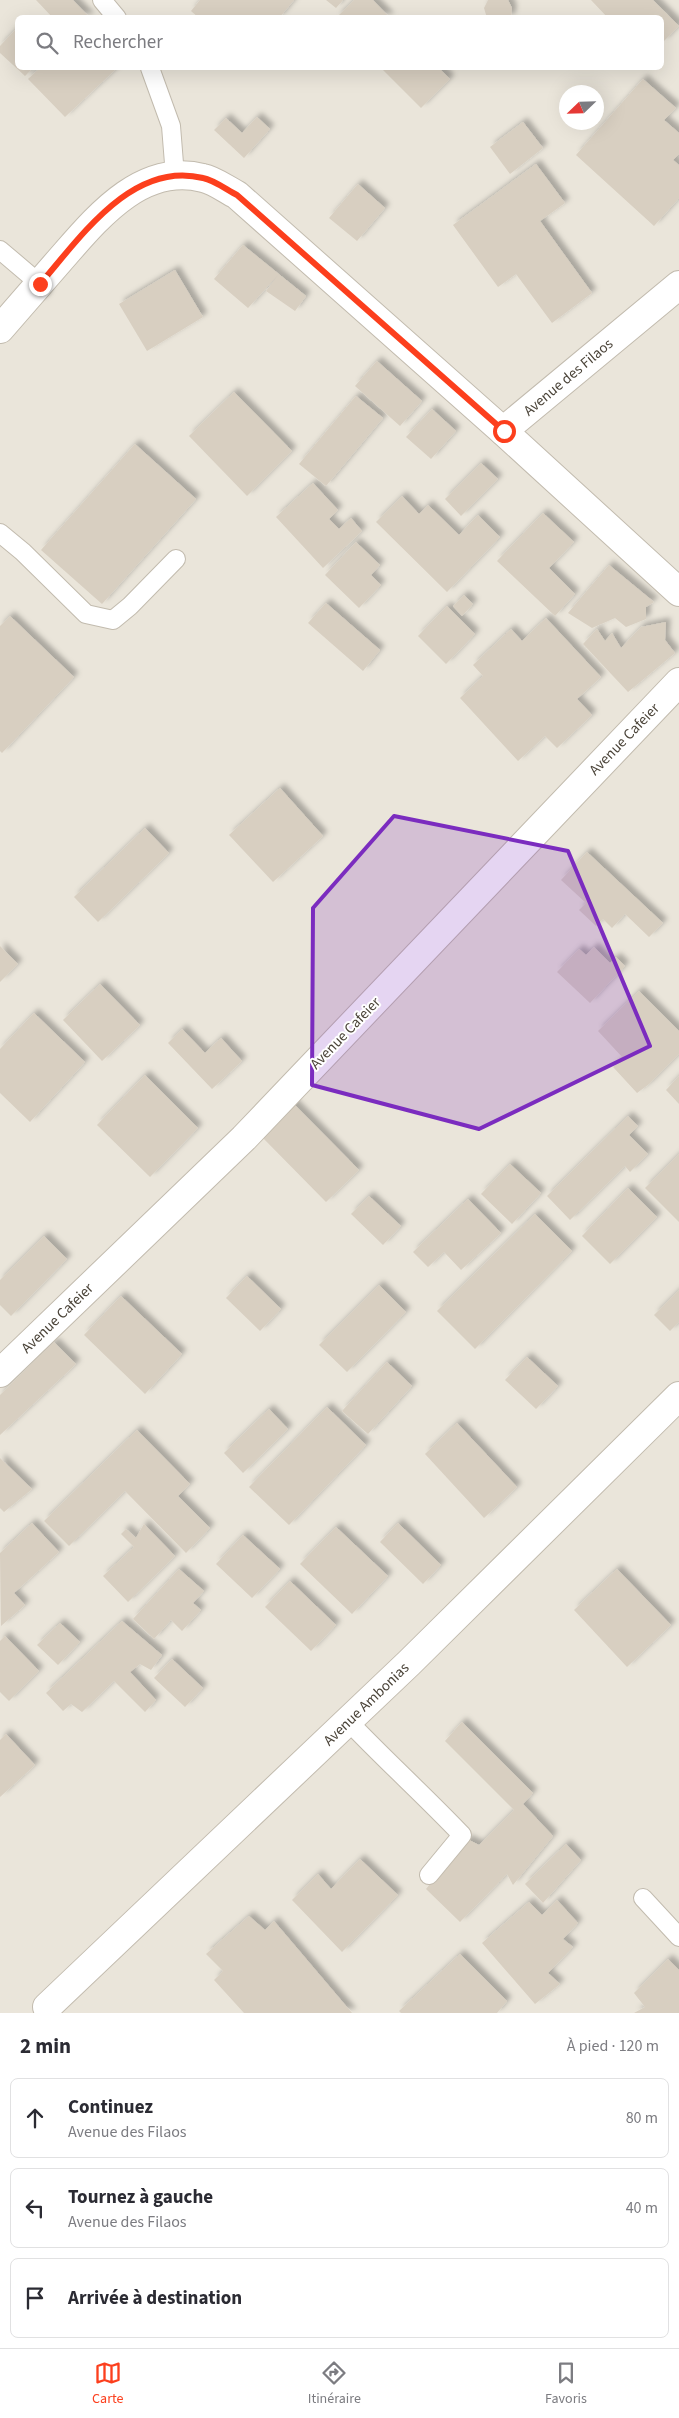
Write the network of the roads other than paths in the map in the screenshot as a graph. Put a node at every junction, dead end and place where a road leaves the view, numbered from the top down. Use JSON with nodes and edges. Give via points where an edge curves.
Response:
{"nodes":[{"id":1,"x":102,"y":0,"type":"edge"},
{"id":2,"x":114,"y":15,"type":"edge"},
{"id":3,"x":151,"y":70,"type":"edge"},
{"id":4,"x":175,"y":176,"type":"junction"},
{"id":5,"x":0,"y":250,"type":"edge"},
{"id":6,"x":40,"y":284,"type":"junction"},
{"id":7,"x":679,"y":285,"type":"edge"},
{"id":8,"x":0,"y":329,"type":"edge"},
{"id":9,"x":504,"y":431,"type":"junction"},
{"id":10,"x":0,"y":533,"type":"edge"},
{"id":11,"x":176,"y":559,"type":"dead end"},
{"id":12,"x":679,"y":592,"type":"edge"},
{"id":13,"x":679,"y":682,"type":"edge"},
{"id":14,"x":0,"y":1373,"type":"edge"},
{"id":15,"x":676,"y":1405,"type":"edge"},
{"id":16,"x":348,"y":1721,"type":"junction"},
{"id":17,"x":429,"y":1875,"type":"dead end"},
{"id":18,"x":643,"y":1898,"type":"dead end"},
{"id":19,"x":679,"y":1937,"type":"edge"},
{"id":20,"x":47,"y":2007,"type":"dead end"}],
"edges":[{"from":1,"to":2,"type":"lane"},
{"from":3,"to":4,"type":"lane","via":[[172,126]]},
{"from":4,"to":6,"type":"street","via":[[151,181],[101,214]]},
{"from":4,"to":9,"type":"street","via":[[204,178],[237,195]]},
{"from":5,"to":6,"type":"lane"},
{"from":6,"to":8,"type":"street"},
{"from":7,"to":9,"type":"street","name":"Avenue des Filaos"},
{"from":9,"to":12,"type":"street"},
{"from":10,"to":11,"type":"lane","via":[[86,614],[113,620]]},
{"from":13,"to":14,"type":"street","name":"Avenue Cafeier","via":[[244,1138]]},
{"from":15,"to":16,"type":"street","name":"Avenue Ambonias"},
{"from":16,"to":17,"type":"lane","via":[[462,1835]]},
{"from":16,"to":20,"type":"street","name":"Avenue Ambonias"},
{"from":18,"to":19,"type":"lane"}]}
